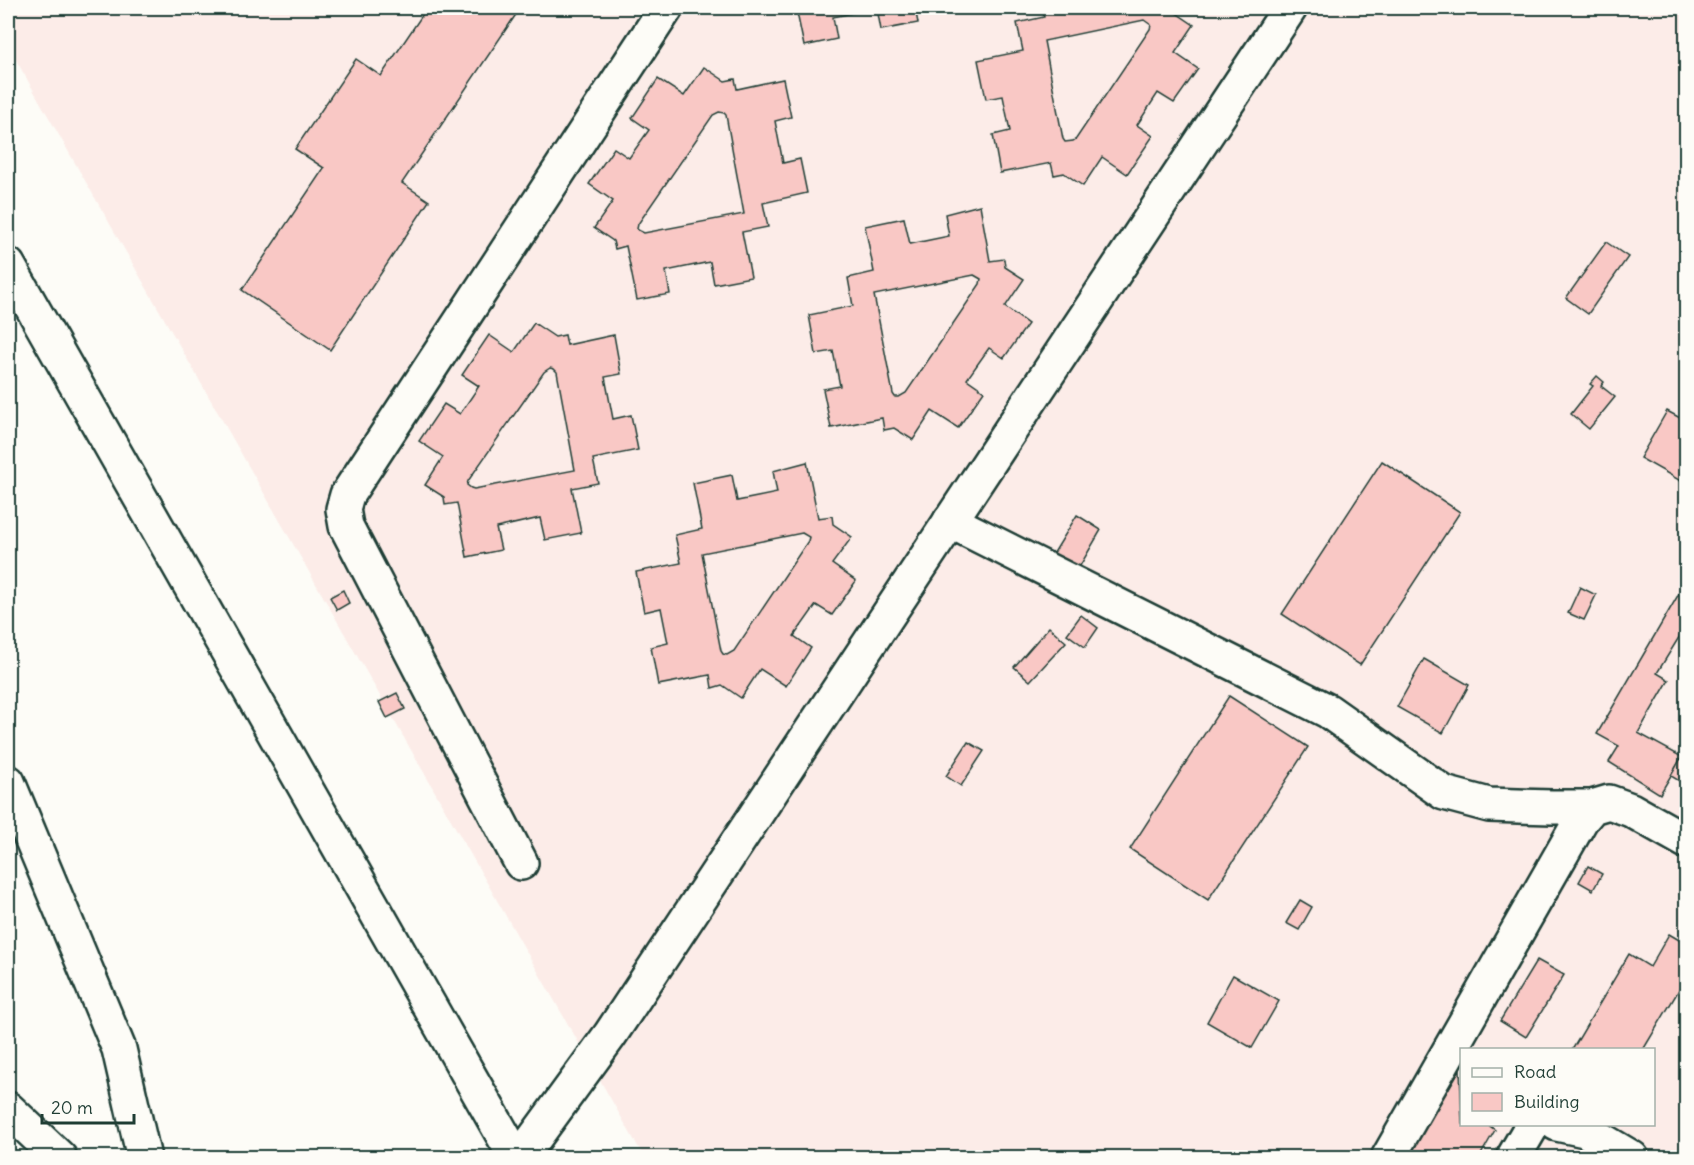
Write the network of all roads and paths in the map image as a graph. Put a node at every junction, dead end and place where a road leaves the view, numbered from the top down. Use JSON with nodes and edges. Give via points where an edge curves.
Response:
{"nodes":[{"id":1,"x":666,"y":8,"type":"edge"},
{"id":2,"x":1290,"y":8,"type":"edge"},
{"id":3,"x":8,"y":265,"type":"edge"},
{"id":4,"x":950,"y":521,"type":"junction"},
{"id":5,"x":8,"y":782,"type":"edge"},
{"id":6,"x":1592,"y":807,"type":"junction"},
{"id":7,"x":1686,"y":841,"type":"edge"},
{"id":8,"x":521,"y":863,"type":"dead end"},
{"id":9,"x":8,"y":1110,"type":"edge"},
{"id":10,"x":1532,"y":1126,"type":"edge"},
{"id":11,"x":1563,"y":1126,"type":"edge"},
{"id":12,"x":60,"y":1158,"type":"edge"},
{"id":13,"x":144,"y":1158,"type":"edge"},
{"id":14,"x":518,"y":1158,"type":"edge"},
{"id":15,"x":1388,"y":1158,"type":"edge"},
{"id":16,"x":1513,"y":1158,"type":"edge"},
{"id":17,"x":1632,"y":1158,"type":"edge"}],
"edges":[{"from":1,"to":8,"type":"street","via":[[347,495],[343,509],[346,526]]},
{"from":2,"to":4,"type":"street"},
{"from":3,"to":14,"type":"street"},
{"from":4,"to":6,"type":"street","via":[[1328,711],[1444,793],[1489,805]]},
{"from":4,"to":14,"type":"street","via":[[610,1035]]},
{"from":5,"to":13,"type":"street","via":[[119,1049]]},
{"from":6,"to":7,"type":"street","via":[[1609,802]]},
{"from":6,"to":15,"type":"street"},
{"from":9,"to":12,"type":"street"},
{"from":10,"to":16,"type":"street"},
{"from":11,"to":17,"type":"street","via":[[1585,1130]]}]}
